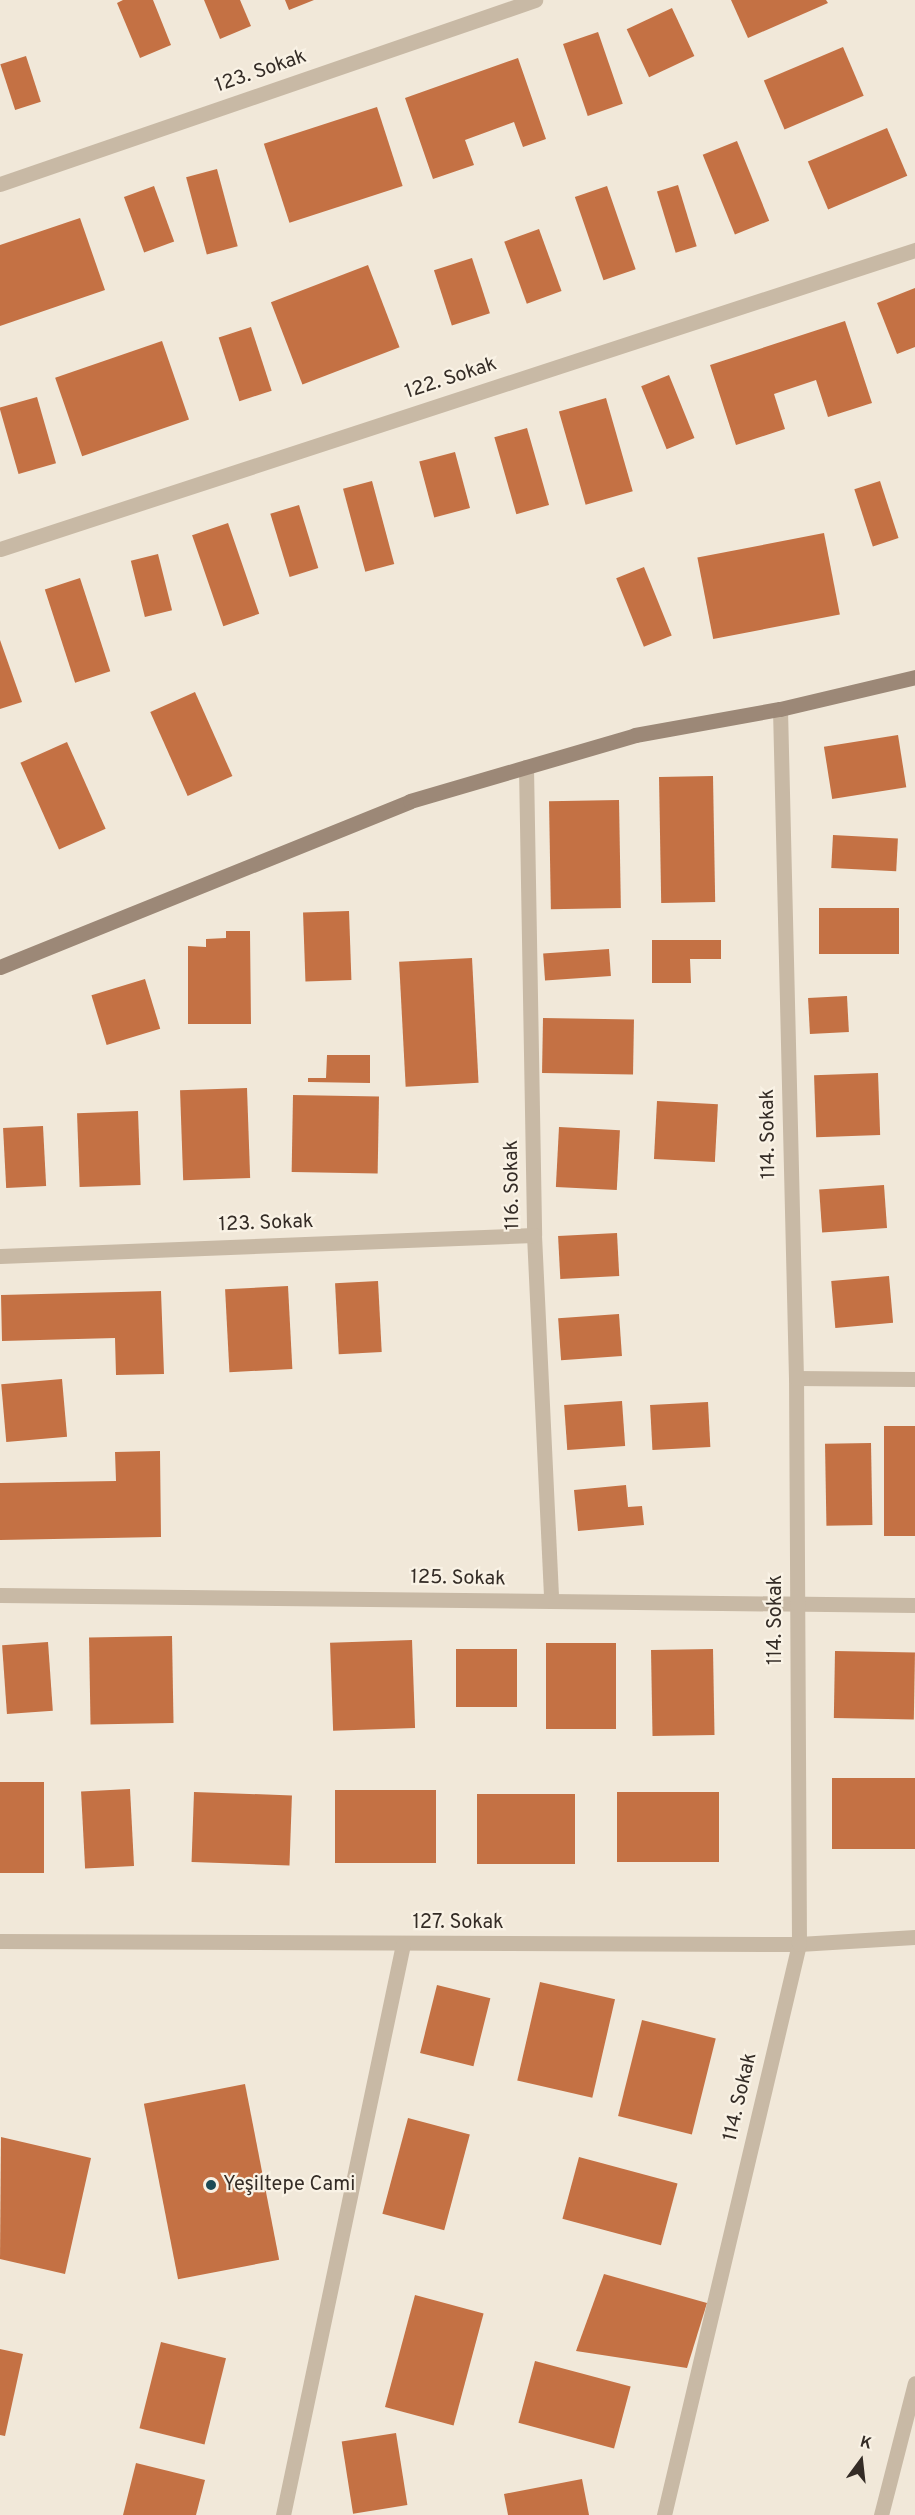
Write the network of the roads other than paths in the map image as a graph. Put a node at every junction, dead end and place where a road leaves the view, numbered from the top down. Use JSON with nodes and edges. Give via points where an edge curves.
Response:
{"nodes":[{"id":1,"x":535,"y":0,"type":"edge"},
{"id":2,"x":0,"y":184,"type":"edge"},
{"id":3,"x":915,"y":250,"type":"edge"},
{"id":4,"x":0,"y":549,"type":"edge"},
{"id":5,"x":915,"y":677,"type":"edge"},
{"id":6,"x":780,"y":709,"type":"junction"},
{"id":7,"x":526,"y":767,"type":"junction"},
{"id":8,"x":0,"y":967,"type":"edge"},
{"id":9,"x":534,"y":1235,"type":"junction"},
{"id":10,"x":0,"y":1256,"type":"edge"},
{"id":11,"x":796,"y":1378,"type":"junction"},
{"id":12,"x":915,"y":1379,"type":"edge"},
{"id":13,"x":0,"y":1595,"type":"edge"},
{"id":14,"x":551,"y":1601,"type":"junction"},
{"id":15,"x":797,"y":1604,"type":"junction"},
{"id":16,"x":915,"y":1605,"type":"edge"},
{"id":17,"x":915,"y":1937,"type":"edge"},
{"id":18,"x":0,"y":1941,"type":"edge"},
{"id":19,"x":404,"y":1944,"type":"junction"},
{"id":20,"x":799,"y":1944,"type":"junction"},
{"id":21,"x":915,"y":2382,"type":"edge"},
{"id":22,"x":283,"y":2515,"type":"edge"},
{"id":23,"x":664,"y":2515,"type":"edge"},
{"id":24,"x":881,"y":2515,"type":"edge"}],
"edges":[{"from":1,"to":2,"type":"street","name":"123. Sokak"},
{"from":3,"to":4,"type":"street","name":"122. Sokak"},
{"from":5,"to":6,"type":"main road"},
{"from":6,"to":7,"type":"main road","via":[[635,735]]},
{"from":6,"to":11,"type":"street","name":"114. Sokak"},
{"from":7,"to":8,"type":"main road","via":[[410,801]]},
{"from":7,"to":9,"type":"street","name":"116. Sokak"},
{"from":9,"to":10,"type":"street","name":"123. Sokak"},
{"from":9,"to":14,"type":"street","name":"116. Sokak"},
{"from":11,"to":12,"type":"street"},
{"from":11,"to":15,"type":"street","name":"114. Sokak"},
{"from":13,"to":14,"type":"street","name":"125. Sokak"},
{"from":14,"to":15,"type":"street","name":"125. Sokak"},
{"from":15,"to":16,"type":"street","name":"125. Sokak"},
{"from":15,"to":20,"type":"street","name":"114. Sokak"},
{"from":17,"to":20,"type":"street","name":"127. Sokak"},
{"from":18,"to":19,"type":"street","name":"127. Sokak"},
{"from":19,"to":20,"type":"street","name":"127. Sokak"},
{"from":19,"to":22,"type":"street"},
{"from":20,"to":23,"type":"street","name":"114. Sokak"},
{"from":21,"to":24,"type":"street"}]}
